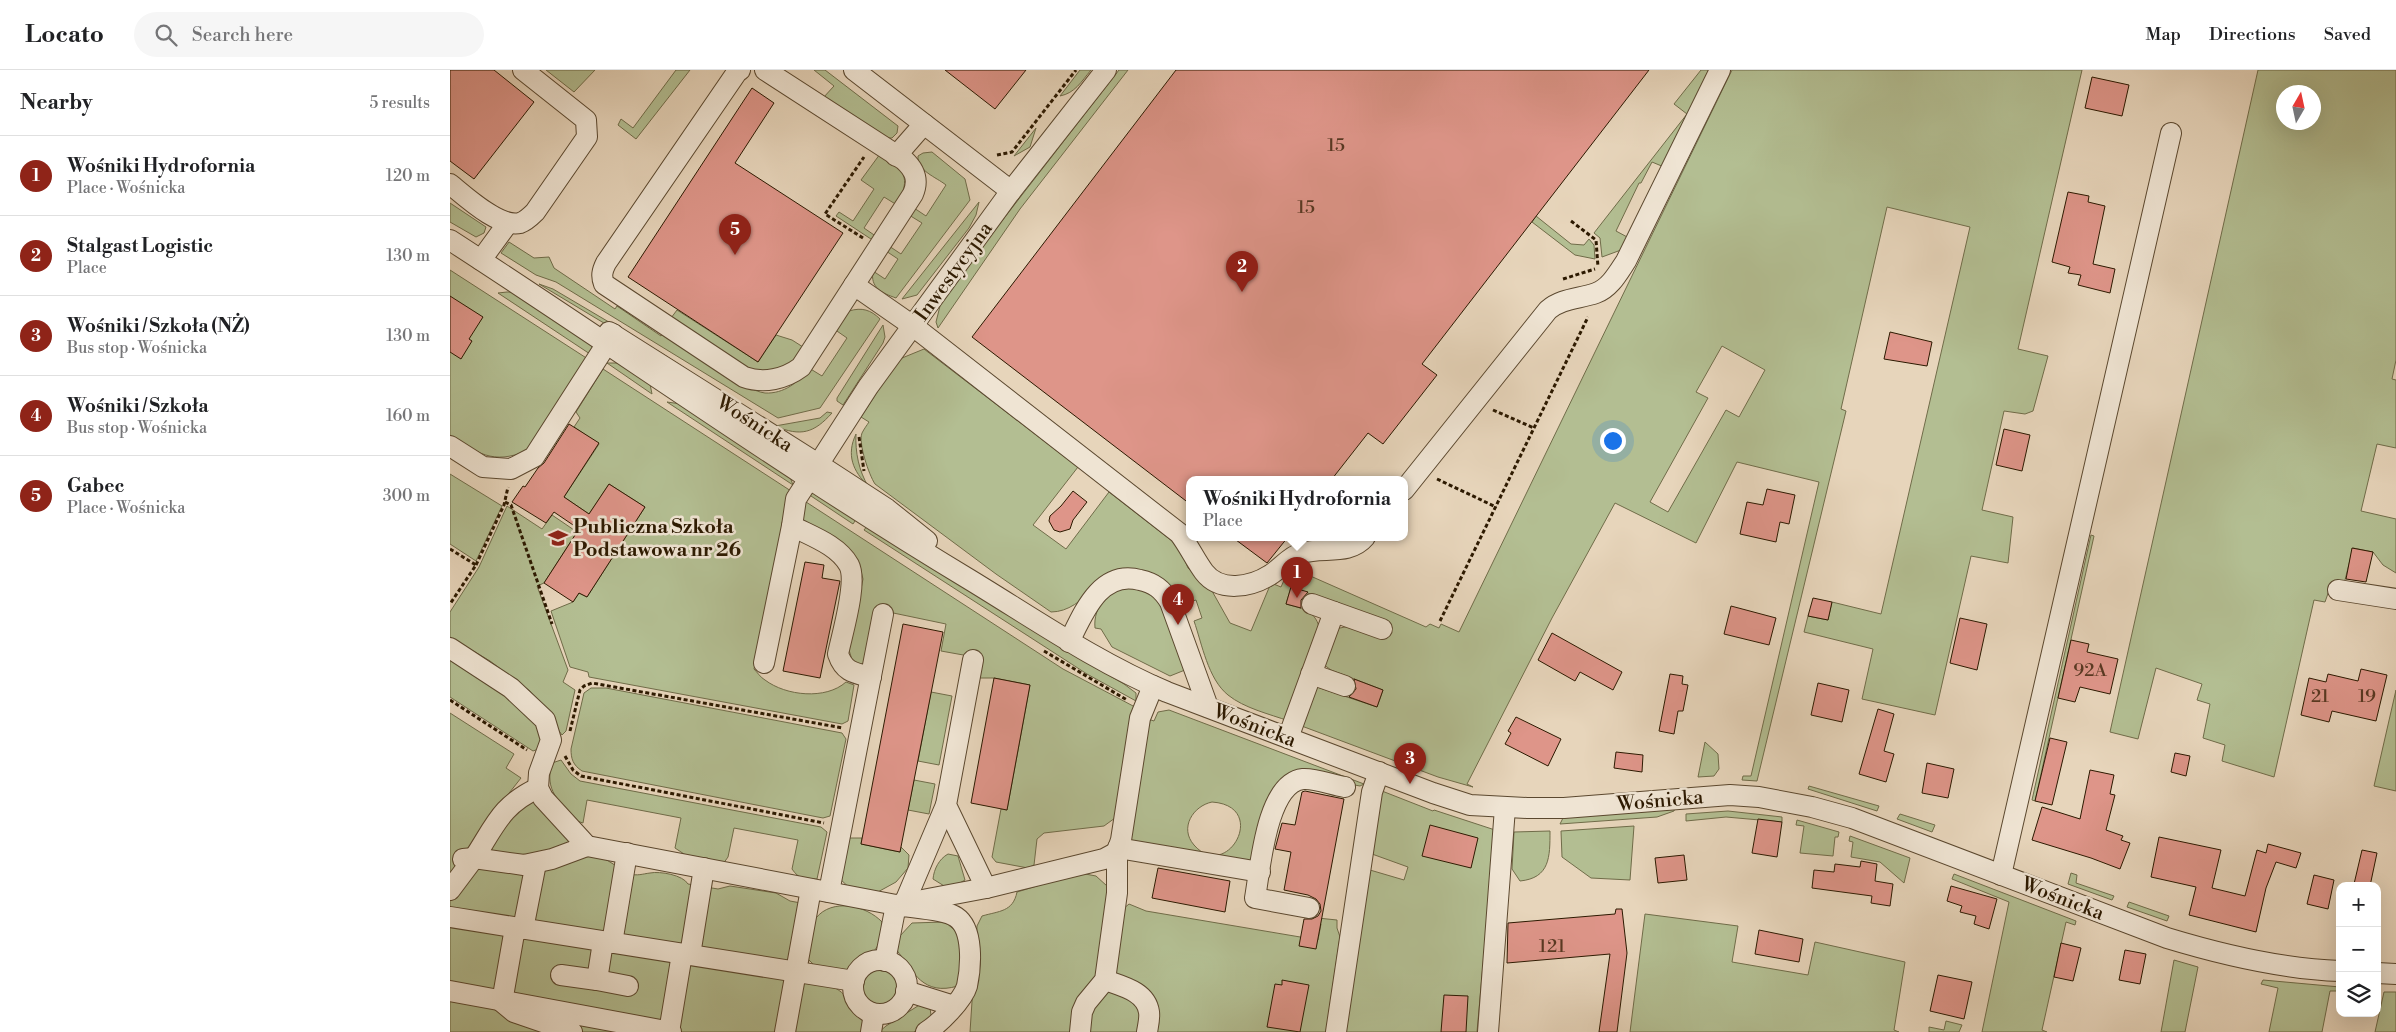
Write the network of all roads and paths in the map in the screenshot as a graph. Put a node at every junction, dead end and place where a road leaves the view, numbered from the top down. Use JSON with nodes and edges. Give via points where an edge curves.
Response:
{"nodes":[{"id":1,"x":523,"y":70,"type":"edge"},
{"id":2,"x":740,"y":70,"type":"edge"},
{"id":3,"x":765,"y":70,"type":"edge"},
{"id":4,"x":854,"y":70,"type":"edge"},
{"id":5,"x":1076,"y":70,"type":"edge"},
{"id":6,"x":1106,"y":70,"type":"edge"},
{"id":7,"x":1720,"y":70,"type":"edge"},
{"id":8,"x":924,"y":124,"type":"junction"},
{"id":9,"x":2172,"y":133,"type":"dead end"},
{"id":10,"x":875,"y":142,"type":"junction"},
{"id":11,"x":992,"y":154,"type":"dead end"},
{"id":12,"x":896,"y":156,"type":"junction"},
{"id":13,"x":450,"y":184,"type":"edge"},
{"id":14,"x":1011,"y":191,"type":"junction"},
{"id":15,"x":1571,"y":221,"type":"dead end"},
{"id":16,"x":508,"y":223,"type":"junction"},
{"id":17,"x":450,"y":240,"type":"edge"},
{"id":18,"x":879,"y":247,"type":"junction"},
{"id":19,"x":489,"y":265,"type":"junction"},
{"id":20,"x":854,"y":285,"type":"junction"},
{"id":21,"x":1598,"y":292,"type":"junction"},
{"id":22,"x":913,"y":326,"type":"junction"},
{"id":23,"x":610,"y":340,"type":"junction"},
{"id":24,"x":1476,"y":399,"type":"junction"},
{"id":25,"x":849,"y":416,"type":"junction"},
{"id":26,"x":1534,"y":428,"type":"junction"},
{"id":27,"x":450,"y":446,"type":"edge"},
{"id":28,"x":511,"y":469,"type":"junction"},
{"id":29,"x":1421,"y":470,"type":"junction"},
{"id":30,"x":814,"y":471,"type":"junction"},
{"id":31,"x":865,"y":477,"type":"dead end"},
{"id":32,"x":1408,"y":485,"type":"edge"},
{"id":33,"x":505,"y":502,"type":"junction"},
{"id":34,"x":1496,"y":507,"type":"junction"},
{"id":35,"x":792,"y":526,"type":"junction"},
{"id":36,"x":1362,"y":541,"type":"edge"},
{"id":37,"x":450,"y":549,"type":"edge"},
{"id":38,"x":476,"y":565,"type":"junction"},
{"id":39,"x":2338,"y":590,"type":"dead end"},
{"id":40,"x":2396,"y":599,"type":"edge"},
{"id":41,"x":450,"y":604,"type":"edge"},
{"id":42,"x":1312,"y":604,"type":"dead end"},
{"id":43,"x":1334,"y":612,"type":"junction"},
{"id":44,"x":883,"y":614,"type":"dead end"},
{"id":45,"x":1440,"y":621,"type":"dead end"},
{"id":46,"x":552,"y":624,"type":"dead end"},
{"id":47,"x":1382,"y":630,"type":"dead end"},
{"id":48,"x":1070,"y":642,"type":"junction"},
{"id":49,"x":450,"y":648,"type":"edge"},
{"id":50,"x":1042,"y":650,"type":"dead end"},
{"id":51,"x":973,"y":660,"type":"dead end"},
{"id":52,"x":764,"y":663,"type":"dead end"},
{"id":53,"x":1311,"y":674,"type":"junction"},
{"id":54,"x":871,"y":677,"type":"junction"},
{"id":55,"x":1153,"y":686,"type":"junction"},
{"id":56,"x":1345,"y":686,"type":"dead end"},
{"id":57,"x":450,"y":700,"type":"edge"},
{"id":58,"x":1208,"y":707,"type":"junction"},
{"id":59,"x":1144,"y":708,"type":"junction"},
{"id":60,"x":860,"y":732,"type":"junction"},
{"id":61,"x":569,"y":736,"type":"dead end"},
{"id":62,"x":1288,"y":738,"type":"junction"},
{"id":63,"x":566,"y":750,"type":"dead end"},
{"id":64,"x":544,"y":761,"type":"junction"},
{"id":65,"x":1379,"y":772,"type":"junction"},
{"id":66,"x":1345,"y":787,"type":"dead end"},
{"id":67,"x":538,"y":788,"type":"junction"},
{"id":68,"x":946,"y":805,"type":"junction"},
{"id":69,"x":1505,"y":808,"type":"junction"},
{"id":70,"x":842,"y":826,"type":"junction"},
{"id":71,"x":587,"y":846,"type":"junction"},
{"id":72,"x":1118,"y":850,"type":"junction"},
{"id":73,"x":627,"y":853,"type":"junction"},
{"id":74,"x":468,"y":859,"type":"junction"},
{"id":75,"x":536,"y":863,"type":"junction"},
{"id":76,"x":704,"y":868,"type":"junction"},
{"id":77,"x":1260,"y":872,"type":"junction"},
{"id":78,"x":2002,"y":875,"type":"junction"},
{"id":79,"x":986,"y":888,"type":"junction"},
{"id":80,"x":450,"y":890,"type":"edge"},
{"id":81,"x":820,"y":891,"type":"junction"},
{"id":82,"x":900,"y":905,"type":"junction"},
{"id":83,"x":1308,"y":908,"type":"dead end"},
{"id":84,"x":450,"y":918,"type":"edge"},
{"id":85,"x":519,"y":928,"type":"junction"},
{"id":86,"x":607,"y":942,"type":"junction"},
{"id":87,"x":686,"y":955,"type":"junction"},
{"id":88,"x":885,"y":961,"type":"junction"},
{"id":89,"x":2336,"y":971,"type":"edge"},
{"id":90,"x":796,"y":972,"type":"junction"},
{"id":91,"x":2381,"y":973,"type":"edge"},
{"id":92,"x":561,"y":974,"type":"dead end"},
{"id":93,"x":2396,"y":974,"type":"edge"},
{"id":94,"x":597,"y":980,"type":"junction"},
{"id":95,"x":1105,"y":980,"type":"junction"},
{"id":96,"x":854,"y":981,"type":"junction"},
{"id":97,"x":628,"y":986,"type":"dead end"},
{"id":98,"x":450,"y":991,"type":"edge"},
{"id":99,"x":906,"y":991,"type":"junction"},
{"id":100,"x":502,"y":1002,"type":"junction"},
{"id":101,"x":954,"y":1006,"type":"junction"},
{"id":102,"x":872,"y":1023,"type":"edge"},
{"id":103,"x":572,"y":1032,"type":"edge"},
{"id":104,"x":669,"y":1032,"type":"edge"},
{"id":105,"x":785,"y":1032,"type":"edge"},
{"id":106,"x":926,"y":1032,"type":"edge"},
{"id":107,"x":1080,"y":1032,"type":"edge"},
{"id":108,"x":1147,"y":1032,"type":"edge"},
{"id":109,"x":1336,"y":1032,"type":"edge"},
{"id":110,"x":1488,"y":1032,"type":"edge"}],
"edges":[{"from":1,"to":16,"type":"street","via":[[586,120],[587,138],[535,212],[518,224]]},
{"from":2,"to":20,"type":"street","via":[[606,263],[602,272],[604,284],[744,377],[761,381],[783,377],[801,367]]},
{"from":3,"to":10,"type":"street"},
{"from":4,"to":8,"type":"street"},
{"from":5,"to":11,"type":"path","via":[[1012,152]]},
{"from":6,"to":14,"type":"street","name":"Inwestycyjna"},
{"from":7,"to":21,"type":"street","via":[[1626,261],[1609,285]]},
{"from":8,"to":12,"type":"street"},
{"from":8,"to":14,"type":"street"},
{"from":9,"to":78,"type":"street"},
{"from":10,"to":12,"type":"street"},
{"from":10,"to":18,"type":"path","via":[[825,214]]},
{"from":12,"to":18,"type":"street","via":[[914,171],[916,188]]},
{"from":13,"to":16,"type":"street","via":[[485,211]]},
{"from":14,"to":22,"type":"street","name":"Inwestycyjna"},
{"from":15,"to":21,"type":"path","via":[[1596,240]]},
{"from":16,"to":19,"type":"street"},
{"from":17,"to":19,"type":"street","name":"Wośnicka"},
{"from":18,"to":20,"type":"street"},
{"from":19,"to":23,"type":"street","name":"Wośnicka"},
{"from":20,"to":22,"type":"street"},
{"from":21,"to":24,"type":"street","via":[[1561,302],[1548,310]]},
{"from":21,"to":26,"type":"path"},
{"from":22,"to":25,"type":"street","name":"Inwestycyjna"},
{"from":22,"to":36,"type":"street","via":[[1179,533],[1205,573],[1217,582],[1240,586],[1252,584],[1273,574],[1299,553],[1346,549]]},
{"from":23,"to":28,"type":"street","via":[[534,457]]},
{"from":23,"to":30,"type":"street","name":"Wośnicka"},
{"from":24,"to":26,"type":"path","via":[[1482,405]]},
{"from":24,"to":29,"type":"street"},
{"from":25,"to":30,"type":"street","name":"Inwestycyjna"},
{"from":25,"to":31,"type":"path","via":[[864,426],[859,442]]},
{"from":26,"to":34,"type":"path"},
{"from":27,"to":28,"type":"street","via":[[483,467]]},
{"from":28,"to":33,"type":"path"},
{"from":29,"to":32,"type":"street"},
{"from":29,"to":34,"type":"path"},
{"from":30,"to":35,"type":"street","name":"Inwestycyjna","via":[[796,500]]},
{"from":30,"to":48,"type":"street","name":"Wośnicka","via":[[887,510],[998,597]]},
{"from":33,"to":38,"type":"path"},
{"from":33,"to":46,"type":"path","via":[[511,505]]},
{"from":34,"to":45,"type":"path"},
{"from":35,"to":52,"type":"street","name":"Inwestycyjna"},
{"from":35,"to":54,"type":"street","via":[[835,549],[850,566],[852,582],[838,654],[841,664],[850,673]]},
{"from":37,"to":38,"type":"path"},
{"from":38,"to":41,"type":"path"},
{"from":39,"to":40,"type":"street"},
{"from":42,"to":43,"type":"street"},
{"from":43,"to":47,"type":"street"},
{"from":43,"to":53,"type":"street"},
{"from":44,"to":54,"type":"street"},
{"from":48,"to":55,"type":"street","name":"Wośnicka"},
{"from":48,"to":58,"type":"street","via":[[1088,605],[1109,583],[1137,579],[1152,583],[1164,592],[1170,602]]},
{"from":49,"to":64,"type":"street","via":[[511,688],[545,720],[551,740]]},
{"from":50,"to":59,"type":"path"},
{"from":51,"to":68,"type":"street"},
{"from":53,"to":56,"type":"street"},
{"from":53,"to":62,"type":"street"},
{"from":54,"to":60,"type":"street"},
{"from":55,"to":58,"type":"street","name":"Wośnicka"},
{"from":55,"to":59,"type":"street"},
{"from":57,"to":64,"type":"path"},
{"from":58,"to":62,"type":"street","name":"Wośnicka"},
{"from":59,"to":72,"type":"street"},
{"from":60,"to":61,"type":"path","via":[[592,682],[580,690]]},
{"from":60,"to":70,"type":"street"},
{"from":62,"to":65,"type":"street","name":"Wośnicka"},
{"from":63,"to":70,"type":"path","via":[[568,762],[581,776]]},
{"from":64,"to":67,"type":"street"},
{"from":65,"to":69,"type":"street","name":"Wośnicka","via":[[1470,804]]},
{"from":65,"to":109,"type":"street","via":[[1372,792]]},
{"from":66,"to":77,"type":"street","via":[[1303,779],[1292,783],[1281,795],[1269,821]]},
{"from":67,"to":71,"type":"street","via":[[543,798]]},
{"from":67,"to":74,"type":"street","via":[[514,800]]},
{"from":68,"to":79,"type":"street"},
{"from":68,"to":82,"type":"street"},
{"from":69,"to":78,"type":"street","name":"Wośnicka","via":[[1564,808],[1730,795],[1759,797],[1852,818]]},
{"from":69,"to":110,"type":"street"},
{"from":70,"to":81,"type":"street"},
{"from":71,"to":73,"type":"street"},
{"from":71,"to":75,"type":"street"},
{"from":72,"to":77,"type":"street"},
{"from":72,"to":79,"type":"street","via":[[1104,860]]},
{"from":72,"to":95,"type":"street","via":[[1117,892]]},
{"from":73,"to":76,"type":"street"},
{"from":73,"to":86,"type":"street"},
{"from":74,"to":75,"type":"street","via":[[524,865]]},
{"from":74,"to":80,"type":"street"},
{"from":75,"to":85,"type":"street"},
{"from":76,"to":81,"type":"street"},
{"from":76,"to":87,"type":"street"},
{"from":77,"to":83,"type":"street","via":[[1255,898]]},
{"from":78,"to":89,"type":"street","name":"Wośnicka","via":[[2167,938],[2219,954]]},
{"from":79,"to":82,"type":"street"},
{"from":81,"to":82,"type":"street"},
{"from":81,"to":90,"type":"street"},
{"from":82,"to":88,"type":"street"},
{"from":82,"to":101,"type":"street","via":[[951,914],[965,925],[970,941],[967,987]]},
{"from":84,"to":85,"type":"street"},
{"from":85,"to":86,"type":"street"},
{"from":85,"to":100,"type":"street"},
{"from":86,"to":87,"type":"street"},
{"from":86,"to":94,"type":"street"},
{"from":87,"to":90,"type":"street"},
{"from":87,"to":104,"type":"street"},
{"from":88,"to":96,"type":"street","via":[[866,964]]},
{"from":88,"to":99,"type":"street","via":[[900,969],[905,977]]},
{"from":90,"to":96,"type":"street"},
{"from":90,"to":105,"type":"street"},
{"from":91,"to":93,"type":"street"},
{"from":92,"to":94,"type":"street"},
{"from":94,"to":97,"type":"street"},
{"from":95,"to":107,"type":"street","via":[[1086,1002]]},
{"from":95,"to":108,"type":"street","via":[[1132,990],[1143,1000],[1149,1011]]},
{"from":96,"to":102,"type":"street","via":[[854,995]]},
{"from":98,"to":100,"type":"street"},
{"from":99,"to":101,"type":"street"},
{"from":99,"to":102,"type":"street","via":[[900,1005]]},
{"from":100,"to":103,"type":"street","via":[[514,1012]]},
{"from":100,"to":104,"type":"street"},
{"from":101,"to":106,"type":"street"}]}
